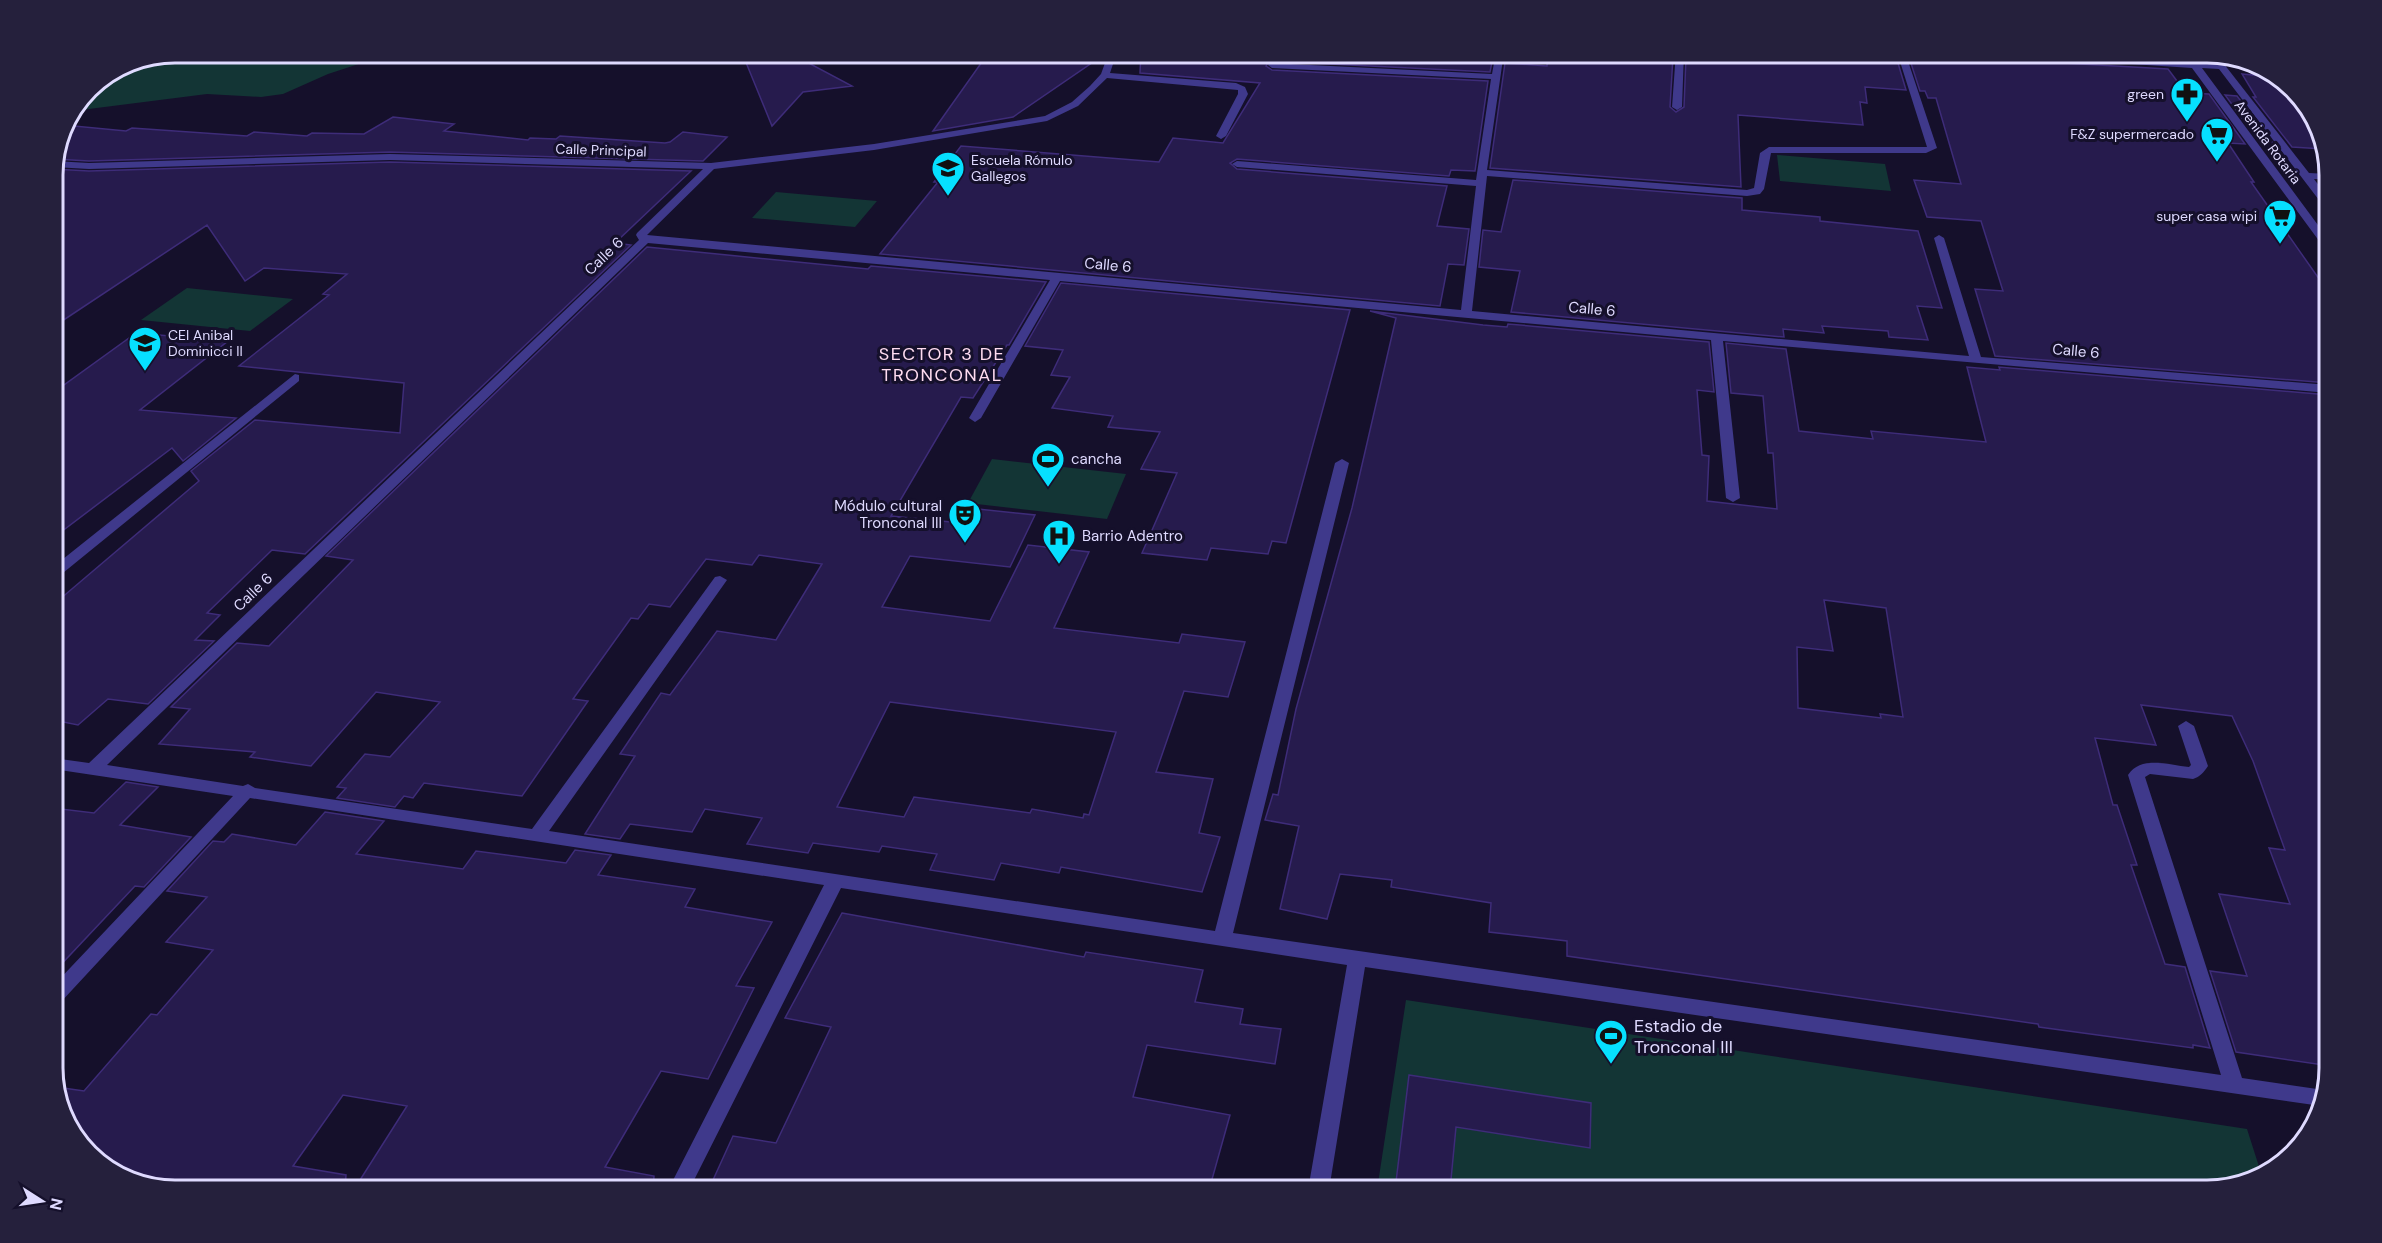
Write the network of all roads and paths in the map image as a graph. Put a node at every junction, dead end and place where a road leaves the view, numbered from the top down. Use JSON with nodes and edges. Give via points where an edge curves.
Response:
{"nodes":[{"id":1,"x":1109,"y":63,"type":"edge"},
{"id":2,"x":1498,"y":63,"type":"edge"},
{"id":3,"x":1679,"y":63,"type":"edge"},
{"id":4,"x":1905,"y":63,"type":"edge"},
{"id":5,"x":2150,"y":63,"type":"edge"},
{"id":6,"x":2192,"y":63,"type":"edge"},
{"id":7,"x":2219,"y":64,"type":"edge"},
{"id":8,"x":1272,"y":65,"type":"dead end"},
{"id":9,"x":2194,"y":66,"type":"junction"},
{"id":10,"x":2222,"y":67,"type":"junction"},
{"id":11,"x":1105,"y":75,"type":"junction"},
{"id":12,"x":1495,"y":77,"type":"junction"},
{"id":13,"x":1677,"y":107,"type":"dead end"},
{"id":14,"x":1221,"y":136,"type":"dead end"},
{"id":15,"x":1237,"y":164,"type":"dead end"},
{"id":16,"x":63,"y":165,"type":"edge"},
{"id":17,"x":711,"y":166,"type":"junction"},
{"id":18,"x":2306,"y":176,"type":"junction"},
{"id":19,"x":2319,"y":177,"type":"edge"},
{"id":20,"x":1481,"y":178,"type":"junction"},
{"id":21,"x":2319,"y":194,"type":"edge"},
{"id":22,"x":2319,"y":234,"type":"edge"},
{"id":23,"x":1939,"y":238,"type":"dead end"},
{"id":24,"x":645,"y":240,"type":"junction"},
{"id":25,"x":1057,"y":278,"type":"junction"},
{"id":26,"x":1466,"y":314,"type":"junction"},
{"id":27,"x":1717,"y":336,"type":"junction"},
{"id":28,"x":1976,"y":360,"type":"junction"},
{"id":29,"x":295,"y":378,"type":"dead end"},
{"id":30,"x":2319,"y":388,"type":"edge"},
{"id":31,"x":975,"y":418,"type":"dead end"},
{"id":32,"x":1342,"y":463,"type":"dead end"},
{"id":33,"x":1733,"y":498,"type":"dead end"},
{"id":34,"x":63,"y":566,"type":"edge"},
{"id":35,"x":720,"y":580,"type":"dead end"},
{"id":36,"x":2186,"y":726,"type":"dead end"},
{"id":37,"x":63,"y":764,"type":"edge"},
{"id":38,"x":93,"y":769,"type":"junction"},
{"id":39,"x":248,"y":790,"type":"junction"},
{"id":40,"x":538,"y":834,"type":"junction"},
{"id":41,"x":836,"y":879,"type":"junction"},
{"id":42,"x":1222,"y":939,"type":"junction"},
{"id":43,"x":1358,"y":959,"type":"junction"},
{"id":44,"x":63,"y":987,"type":"edge"},
{"id":45,"x":2234,"y":1084,"type":"junction"},
{"id":46,"x":2315,"y":1097,"type":"edge"},
{"id":47,"x":684,"y":1180,"type":"edge"},
{"id":48,"x":1320,"y":1180,"type":"edge"}],
"edges":[{"from":1,"to":11,"type":"street","name":"Calle Principal"},
{"from":2,"to":12,"type":"street"},
{"from":3,"to":13,"type":"street"},
{"from":4,"to":20,"type":"street","via":[[1932,148],[1923,151],[1769,150],[1765,153],[1758,189],[1747,193]]},
{"from":5,"to":9,"type":"street"},
{"from":6,"to":9,"type":"street","name":"Avenida Rotaria"},
{"from":7,"to":10,"type":"street","name":"Avenida Rotaria"},
{"from":8,"to":12,"type":"street"},
{"from":9,"to":10,"type":"street"},
{"from":9,"to":22,"type":"street","name":"Avenida Rotaria"},
{"from":10,"to":18,"type":"street","name":"Avenida Rotaria"},
{"from":11,"to":14,"type":"street","via":[[1242,89]]},
{"from":11,"to":17,"type":"street","name":"Calle Principal","via":[[1075,104],[1047,118],[874,147]]},
{"from":12,"to":20,"type":"street"},
{"from":15,"to":20,"type":"street"},
{"from":16,"to":17,"type":"street","name":"Calle Principal","via":[[390,157]]},
{"from":17,"to":24,"type":"street","via":[[641,234]]},
{"from":18,"to":19,"type":"street"},
{"from":18,"to":21,"type":"street","name":"Avenida Rotaria"},
{"from":20,"to":26,"type":"street"},
{"from":23,"to":28,"type":"street"},
{"from":24,"to":25,"type":"street","name":"Calle 6"},
{"from":24,"to":38,"type":"street","name":"Calle 6"},
{"from":25,"to":26,"type":"street","name":"Calle 6"},
{"from":25,"to":31,"type":"street"},
{"from":26,"to":27,"type":"street","name":"Calle 6"},
{"from":27,"to":28,"type":"street","name":"Calle 6"},
{"from":27,"to":33,"type":"street"},
{"from":28,"to":30,"type":"street","name":"Calle 6"},
{"from":29,"to":34,"type":"street"},
{"from":32,"to":42,"type":"street"},
{"from":35,"to":40,"type":"street"},
{"from":36,"to":45,"type":"street","via":[[2200,766],[2193,773],[2147,768],[2136,775]]},
{"from":37,"to":38,"type":"street"},
{"from":38,"to":39,"type":"street"},
{"from":39,"to":40,"type":"street"},
{"from":39,"to":44,"type":"street"},
{"from":40,"to":41,"type":"street"},
{"from":41,"to":42,"type":"street"},
{"from":41,"to":47,"type":"street"},
{"from":42,"to":43,"type":"street"},
{"from":43,"to":45,"type":"street"},
{"from":43,"to":48,"type":"street"},
{"from":45,"to":46,"type":"street"}]}
